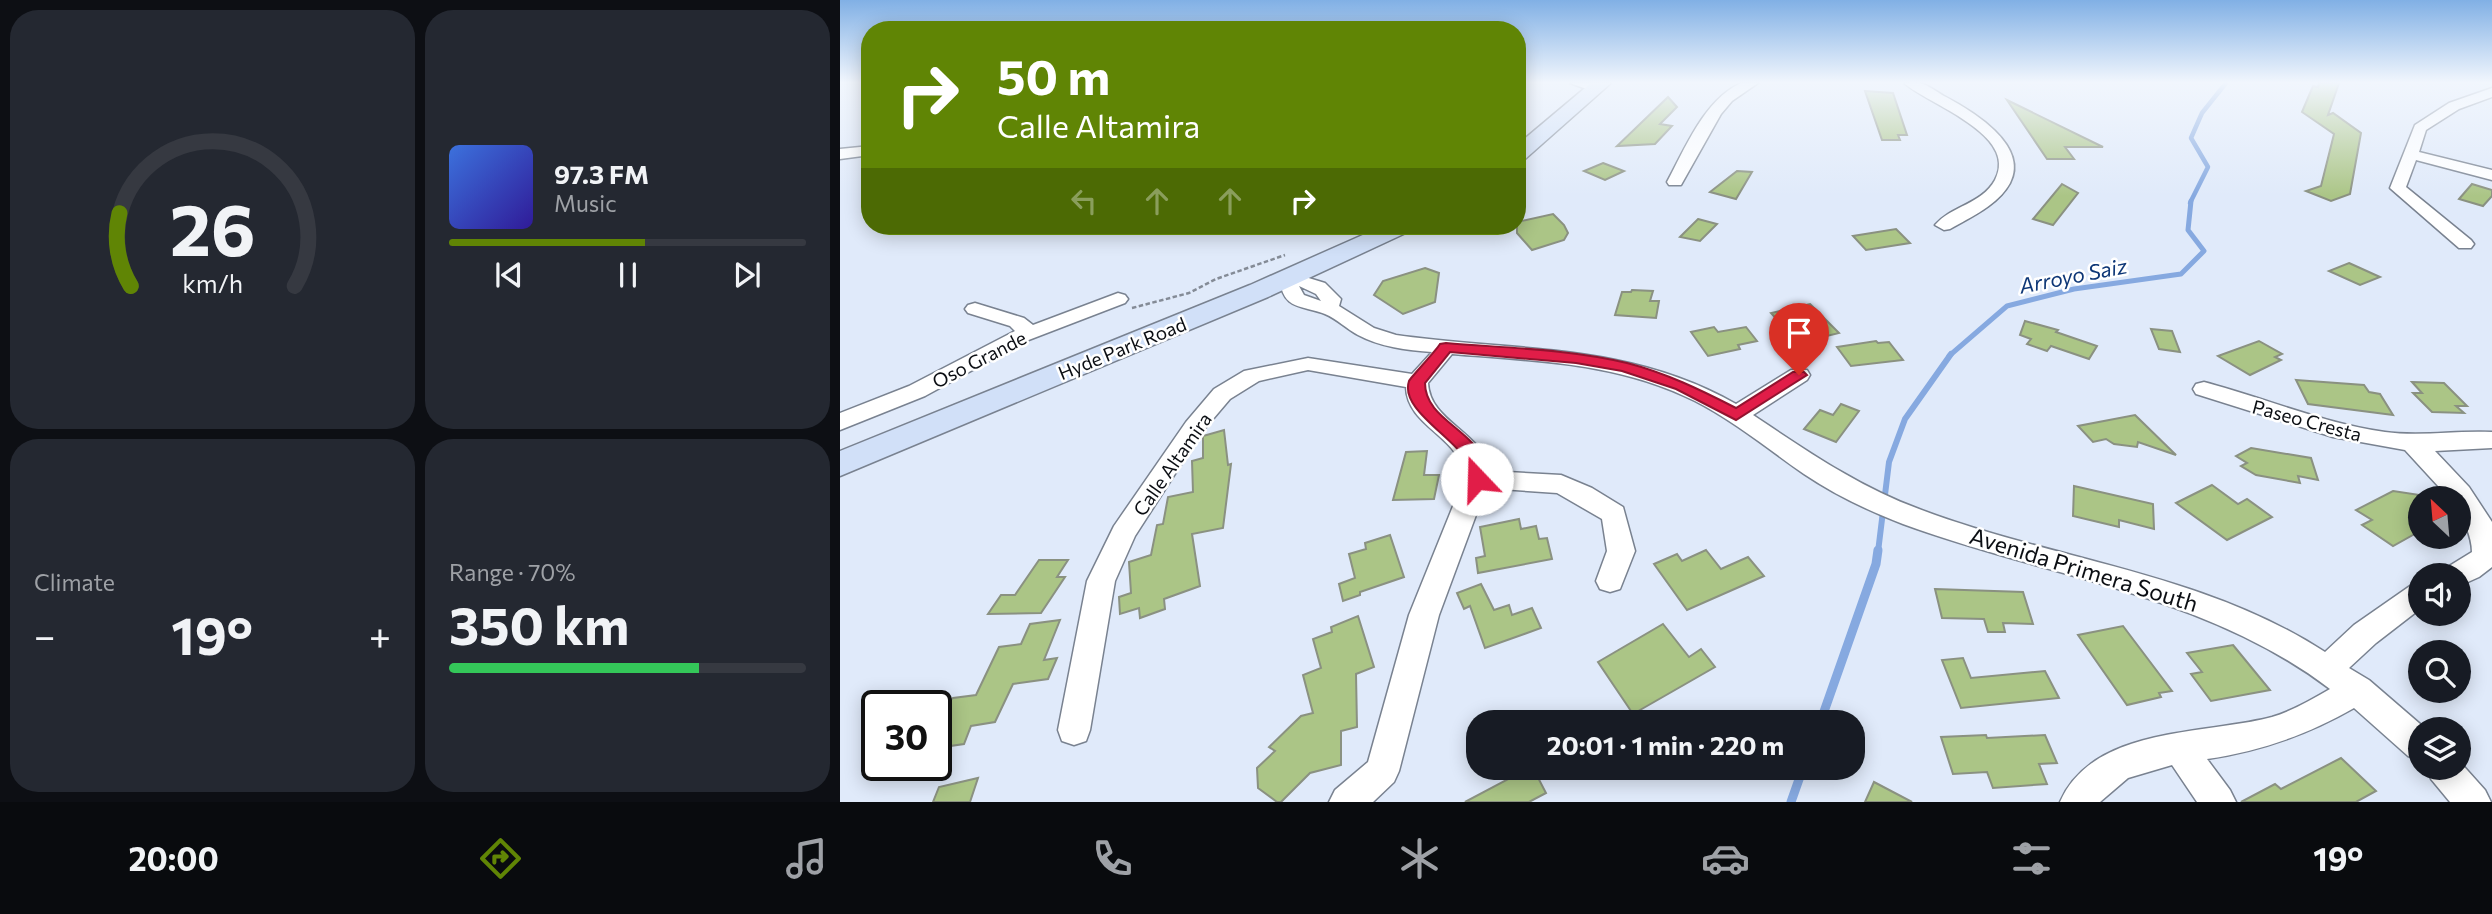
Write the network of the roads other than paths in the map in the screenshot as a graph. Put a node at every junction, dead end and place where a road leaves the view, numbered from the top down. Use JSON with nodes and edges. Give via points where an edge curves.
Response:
{"nodes":[{"id":1,"x":1554,"y":120,"type":"edge"},
{"id":2,"x":1711,"y":120,"type":"edge"},
{"id":3,"x":1975,"y":120,"type":"edge"},
{"id":4,"x":2432,"y":120,"type":"edge"},
{"id":5,"x":1526,"y":147,"type":"edge"},
{"id":6,"x":861,"y":151,"type":"edge"},
{"id":7,"x":2410,"y":153,"type":"junction"},
{"id":8,"x":840,"y":154,"type":"edge"},
{"id":9,"x":2492,"y":175,"type":"edge"},
{"id":10,"x":1675,"y":182,"type":"dead end"},
{"id":11,"x":1944,"y":225,"type":"dead end"},
{"id":12,"x":1382,"y":235,"type":"edge"},
{"id":13,"x":2465,"y":244,"type":"dead end"},
{"id":14,"x":1289,"y":278,"type":"junction"},
{"id":15,"x":1118,"y":299,"type":"dead end"},
{"id":16,"x":975,"y":309,"type":"dead end"},
{"id":17,"x":1030,"y":333,"type":"junction"},
{"id":18,"x":1446,"y":347,"type":"junction"},
{"id":19,"x":1799,"y":375,"type":"dead end"},
{"id":20,"x":1417,"y":382,"type":"junction"},
{"id":21,"x":2204,"y":389,"type":"dead end"},
{"id":22,"x":1736,"y":415,"type":"junction"},
{"id":23,"x":840,"y":422,"type":"edge"},
{"id":24,"x":2492,"y":440,"type":"edge"},
{"id":25,"x":2413,"y":443,"type":"junction"},
{"id":26,"x":840,"y":464,"type":"edge"},
{"id":27,"x":1477,"y":479,"type":"junction"},
{"id":28,"x":1927,"y":521,"type":"joint"},
{"id":29,"x":2471,"y":567,"type":"edge"},
{"id":30,"x":1610,"y":581,"type":"dead end"},
{"id":31,"x":2408,"y":603,"type":"edge"},
{"id":32,"x":2329,"y":668,"type":"junction"},
{"id":33,"x":2358,"y":690,"type":"junction"},
{"id":34,"x":1074,"y":730,"type":"dead end"},
{"id":35,"x":2408,"y":734,"type":"edge"},
{"id":36,"x":2180,"y":749,"type":"junction"},
{"id":37,"x":2454,"y":780,"type":"edge"},
{"id":38,"x":1347,"y":802,"type":"edge"},
{"id":39,"x":2078,"y":802,"type":"edge"},
{"id":40,"x":2218,"y":802,"type":"edge"},
{"id":41,"x":2473,"y":802,"type":"edge"}],
"edges":[{"from":1,"to":5,"type":"main road"},
{"from":2,"to":10,"type":"street"},
{"from":3,"to":11,"type":"street","via":[[1992,133],[2005,154],[2006,176],[1988,199]]},
{"from":4,"to":7,"type":"street","via":[[2420,128]]},
{"from":6,"to":8,"type":"street"},
{"from":7,"to":9,"type":"street"},
{"from":7,"to":13,"type":"street","via":[[2398,188]]},
{"from":12,"to":14,"type":"main road","name":"Hyde Park Road"},
{"from":14,"to":18,"type":"street","name":"Avenida Primera South","via":[[1297,299],[1329,308],[1356,327],[1407,344]]},
{"from":14,"to":26,"type":"main road","name":"Hyde Park Road"},
{"from":15,"to":17,"type":"street","name":"Oso Grande"},
{"from":16,"to":17,"type":"street","via":[[1017,321]]},
{"from":17,"to":23,"type":"street","name":"Oso Grande","via":[[939,381]]},
{"from":18,"to":20,"type":"street"},
{"from":18,"to":22,"type":"street","name":"Avenida Primera South","via":[[1625,367],[1681,386]]},
{"from":19,"to":22,"type":"street"},
{"from":20,"to":27,"type":"street","via":[[1420,402],[1475,461]]},
{"from":20,"to":34,"type":"street","name":"Calle Altamira","via":[[1308,364],[1252,376],[1222,394],[1194,427],[1124,533],[1101,580]]},
{"from":21,"to":25,"type":"street","name":"Paseo Cresta","via":[[2327,427]]},
{"from":22,"to":28,"type":"street","name":"Avenida Primera South","via":[[1818,472],[1867,498]]},
{"from":24,"to":25,"type":"street","name":"Paseo Cresta"},
{"from":25,"to":29,"type":"street","via":[[2469,499],[2483,522],[2486,552]]},
{"from":27,"to":30,"type":"street","via":[[1560,484],[1614,514],[1621,551]]},
{"from":27,"to":38,"type":"street","via":[[1424,615],[1382,771]]},
{"from":28,"to":32,"type":"street","name":"Avenida Primera South","via":[[2214,610],[2282,640]]},
{"from":31,"to":32,"type":"street"},
{"from":32,"to":33,"type":"street","name":"Avenida Primera South"},
{"from":33,"to":35,"type":"street","name":"Avenida Primera South"},
{"from":33,"to":36,"type":"street","via":[[2273,732]]},
{"from":36,"to":39,"type":"street","via":[[2124,762],[2093,784]]},
{"from":36,"to":40,"type":"street"},
{"from":37,"to":41,"type":"street"}]}
